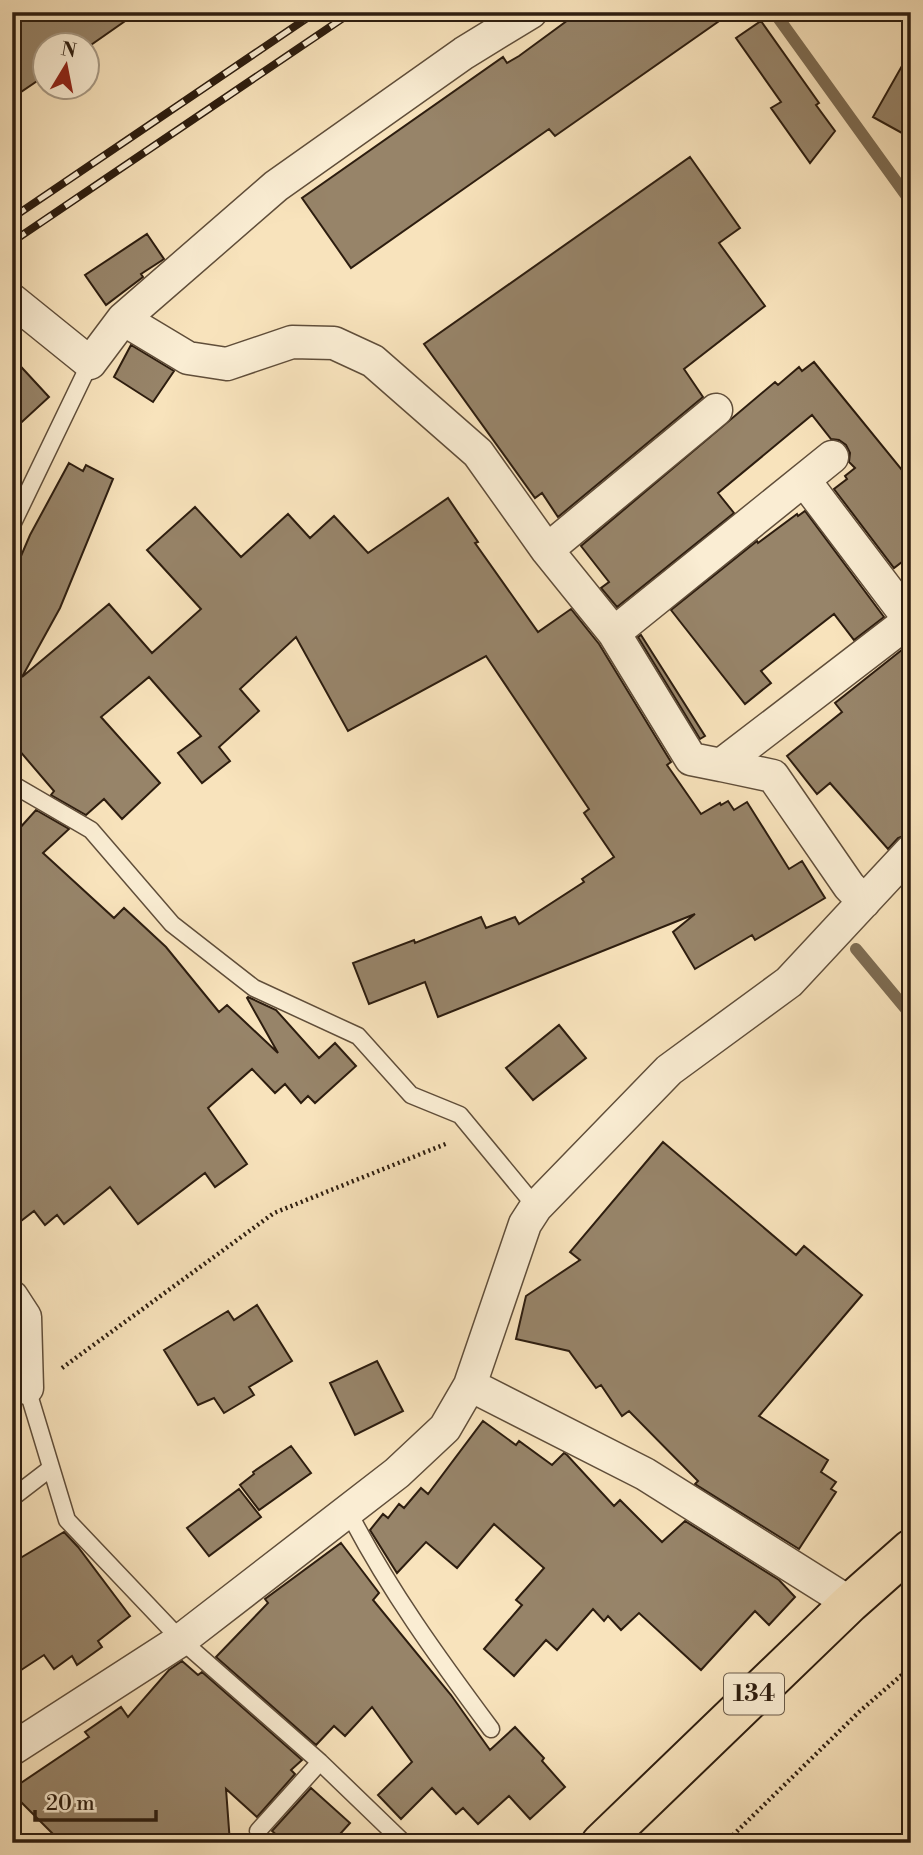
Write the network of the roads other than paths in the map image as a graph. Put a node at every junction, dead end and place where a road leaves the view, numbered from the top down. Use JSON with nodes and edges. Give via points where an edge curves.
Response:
{"nodes":[{"id":1,"x":531,"y":12,"type":"edge"},
{"id":2,"x":12,"y":300,"type":"edge"},
{"id":3,"x":123,"y":319,"type":"junction"},
{"id":4,"x":90,"y":363,"type":"junction"},
{"id":5,"x":716,"y":410,"type":"dead end"},
{"id":6,"x":832,"y":457,"type":"dead end"},
{"id":7,"x":804,"y":481,"type":"junction"},
{"id":8,"x":12,"y":525,"type":"edge"},
{"id":9,"x":547,"y":550,"type":"junction"},
{"id":10,"x":614,"y":633,"type":"junction"},
{"id":11,"x":721,"y":765,"type":"junction"},
{"id":12,"x":12,"y":784,"type":"edge"},
{"id":13,"x":911,"y":851,"type":"edge"},
{"id":14,"x":864,"y":902,"type":"junction"},
{"id":15,"x":536,"y":1207,"type":"junction"},
{"id":16,"x":12,"y":1297,"type":"edge"},
{"id":17,"x":470,"y":1385,"type":"junction"},
{"id":18,"x":27,"y":1388,"type":"joint"},
{"id":19,"x":51,"y":1468,"type":"junction"},
{"id":20,"x":12,"y":1499,"type":"edge"},
{"id":21,"x":348,"y":1511,"type":"junction"},
{"id":22,"x":911,"y":1549,"type":"edge"},
{"id":23,"x":850,"y":1602,"type":"junction"},
{"id":24,"x":181,"y":1640,"type":"junction"},
{"id":25,"x":491,"y":1729,"type":"dead end"},
{"id":26,"x":12,"y":1749,"type":"edge"},
{"id":27,"x":320,"y":1762,"type":"junction"},
{"id":28,"x":258,"y":1830,"type":"dead end"},
{"id":29,"x":404,"y":1843,"type":"edge"},
{"id":30,"x":601,"y":1843,"type":"edge"}],
"edges":[{"from":1,"to":3,"type":"street","via":[[464,53],[276,186]]},
{"from":2,"to":4,"type":"street"},
{"from":3,"to":4,"type":"street"},
{"from":3,"to":9,"type":"street","via":[[188,358],[227,364],[303,342],[334,343],[373,360],[478,453]]},
{"from":4,"to":8,"type":"lane"},
{"from":5,"to":9,"type":"street"},
{"from":6,"to":7,"type":"street"},
{"from":7,"to":10,"type":"street"},
{"from":7,"to":11,"type":"street","via":[[910,620]]},
{"from":9,"to":10,"type":"street"},
{"from":10,"to":11,"type":"street","via":[[691,759]]},
{"from":11,"to":14,"type":"street","via":[[773,776]]},
{"from":12,"to":15,"type":"lane","via":[[91,830],[172,924],[254,988],[358,1036],[411,1095],[460,1115]]},
{"from":13,"to":14,"type":"street"},
{"from":14,"to":15,"type":"street","via":[[789,982],[669,1070]]},
{"from":15,"to":17,"type":"street","via":[[525,1224]]},
{"from":16,"to":18,"type":"street","via":[[25,1317]]},
{"from":17,"to":21,"type":"street","via":[[445,1428]]},
{"from":17,"to":23,"type":"street","via":[[645,1474]]},
{"from":18,"to":19,"type":"lane"},
{"from":19,"to":20,"type":"lane"},
{"from":19,"to":24,"type":"lane","via":[[67,1520]]},
{"from":21,"to":24,"type":"street"},
{"from":21,"to":25,"type":"lane","via":[[428,1644]]},
{"from":22,"to":23,"type":"highway","number":"134"},
{"from":23,"to":30,"type":"highway","number":"134"},
{"from":24,"to":26,"type":"street"},
{"from":24,"to":27,"type":"lane"},
{"from":27,"to":28,"type":"lane"},
{"from":27,"to":29,"type":"lane"}]}
